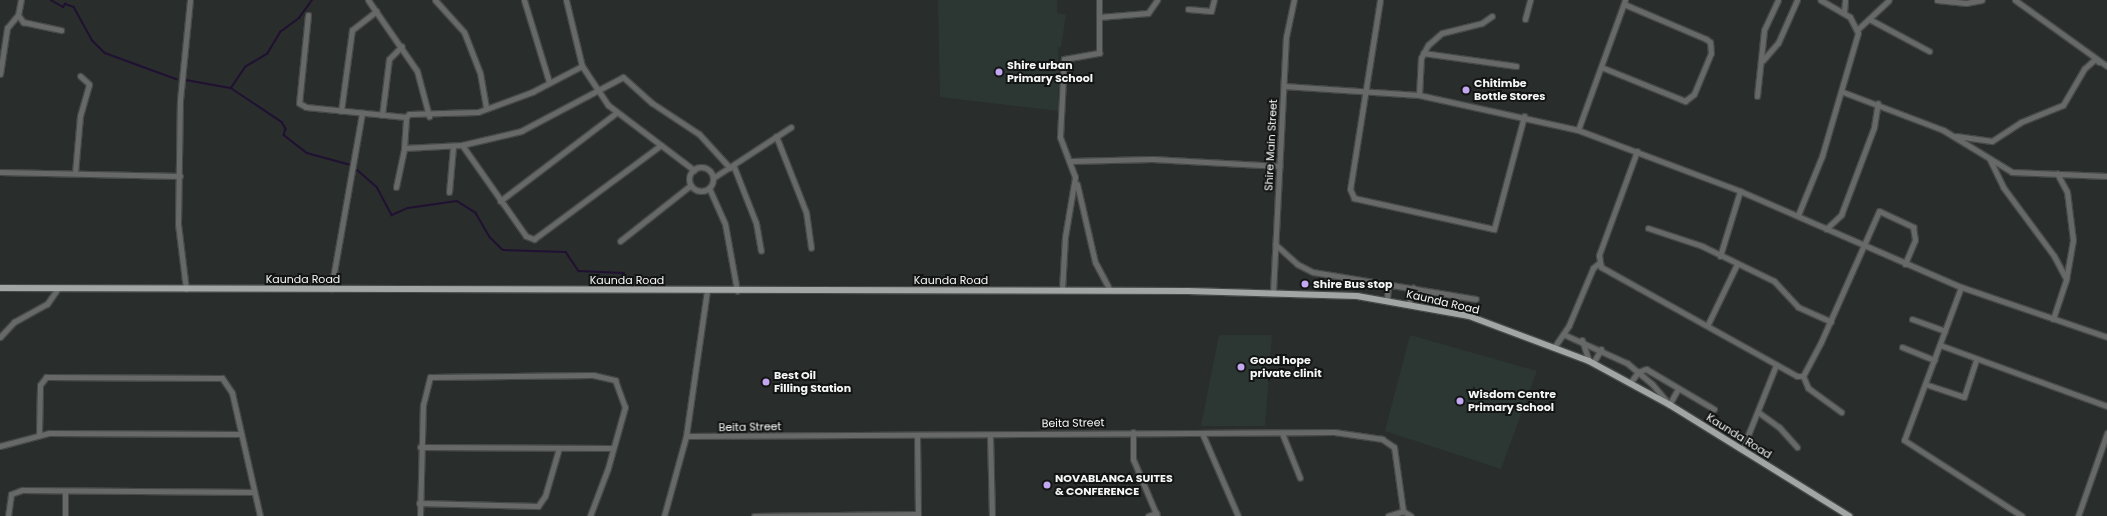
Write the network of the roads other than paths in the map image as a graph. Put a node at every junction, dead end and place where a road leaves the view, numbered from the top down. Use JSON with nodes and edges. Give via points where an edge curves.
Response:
{"nodes":[{"id":1,"x":20,"y":0,"type":"edge"},
{"id":2,"x":190,"y":0,"type":"edge"},
{"id":3,"x":368,"y":0,"type":"edge"},
{"id":4,"x":436,"y":0,"type":"edge"},
{"id":5,"x":524,"y":0,"type":"edge"},
{"id":6,"x":566,"y":0,"type":"edge"},
{"id":7,"x":1099,"y":0,"type":"edge"},
{"id":8,"x":1157,"y":0,"type":"edge"},
{"id":9,"x":1214,"y":0,"type":"edge"},
{"id":10,"x":1294,"y":0,"type":"edge"},
{"id":11,"x":1380,"y":0,"type":"edge"},
{"id":12,"x":1530,"y":0,"type":"edge"},
{"id":13,"x":1778,"y":0,"type":"edge"},
{"id":14,"x":1797,"y":0,"type":"edge"},
{"id":15,"x":1820,"y":0,"type":"edge"},
{"id":16,"x":1845,"y":0,"type":"edge"},
{"id":17,"x":1889,"y":0,"type":"edge"},
{"id":18,"x":1937,"y":0,"type":"edge"},
{"id":19,"x":1982,"y":0,"type":"edge"},
{"id":20,"x":2014,"y":0,"type":"edge"},
{"id":21,"x":1624,"y":2,"type":"edge"},
{"id":22,"x":1188,"y":9,"type":"dead end"},
{"id":23,"x":376,"y":11,"type":"junction"},
{"id":24,"x":1844,"y":12,"type":"junction"},
{"id":25,"x":18,"y":15,"type":"junction"},
{"id":26,"x":308,"y":15,"type":"dead end"},
{"id":27,"x":1492,"y":16,"type":"dead end"},
{"id":28,"x":1099,"y":17,"type":"junction"},
{"id":29,"x":1525,"y":19,"type":"dead end"},
{"id":30,"x":1871,"y":20,"type":"junction"},
{"id":31,"x":1858,"y":29,"type":"junction"},
{"id":32,"x":61,"y":30,"type":"dead end"},
{"id":33,"x":402,"y":46,"type":"junction"},
{"id":34,"x":1929,"y":51,"type":"dead end"},
{"id":35,"x":1423,"y":53,"type":"junction"},
{"id":36,"x":1763,"y":60,"type":"junction"},
{"id":37,"x":2097,"y":60,"type":"junction"},
{"id":38,"x":582,"y":66,"type":"junction"},
{"id":39,"x":1516,"y":66,"type":"dead end"},
{"id":40,"x":2107,"y":66,"type":"edge"},
{"id":41,"x":1600,"y":67,"type":"junction"},
{"id":42,"x":0,"y":74,"type":"edge"},
{"id":43,"x":80,"y":76,"type":"dead end"},
{"id":44,"x":549,"y":82,"type":"junction"},
{"id":45,"x":1284,"y":86,"type":"junction"},
{"id":46,"x":1364,"y":89,"type":"junction"},
{"id":47,"x":598,"y":90,"type":"junction"},
{"id":48,"x":1843,"y":92,"type":"junction"},
{"id":49,"x":1419,"y":95,"type":"junction"},
{"id":50,"x":1757,"y":96,"type":"dead end"},
{"id":51,"x":1878,"y":103,"type":"junction"},
{"id":52,"x":486,"y":108,"type":"junction"},
{"id":53,"x":341,"y":110,"type":"junction"},
{"id":54,"x":362,"y":113,"type":"junction"},
{"id":55,"x":616,"y":113,"type":"junction"},
{"id":56,"x":382,"y":115,"type":"junction"},
{"id":57,"x":429,"y":116,"type":"junction"},
{"id":58,"x":1524,"y":116,"type":"junction"},
{"id":59,"x":406,"y":117,"type":"junction"},
{"id":60,"x":790,"y":127,"type":"dead end"},
{"id":61,"x":1578,"y":130,"type":"junction"},
{"id":62,"x":1949,"y":134,"type":"junction"},
{"id":63,"x":776,"y":136,"type":"junction"},
{"id":64,"x":661,"y":145,"type":"junction"},
{"id":65,"x":462,"y":146,"type":"junction"},
{"id":66,"x":453,"y":147,"type":"junction"},
{"id":67,"x":404,"y":148,"type":"junction"},
{"id":68,"x":1637,"y":151,"type":"junction"},
{"id":69,"x":1070,"y":160,"type":"junction"},
{"id":70,"x":1990,"y":160,"type":"junction"},
{"id":71,"x":1280,"y":166,"type":"junction"},
{"id":72,"x":732,"y":168,"type":"junction"},
{"id":73,"x":694,"y":170,"type":"junction"},
{"id":74,"x":0,"y":172,"type":"edge"},
{"id":75,"x":75,"y":173,"type":"junction"},
{"id":76,"x":2057,"y":173,"type":"junction"},
{"id":77,"x":180,"y":176,"type":"junction"},
{"id":78,"x":2107,"y":176,"type":"edge"},
{"id":79,"x":1076,"y":177,"type":"junction"},
{"id":80,"x":713,"y":178,"type":"junction"},
{"id":81,"x":692,"y":185,"type":"junction"},
{"id":82,"x":396,"y":187,"type":"dead end"},
{"id":83,"x":709,"y":188,"type":"junction"},
{"id":84,"x":1740,"y":191,"type":"junction"},
{"id":85,"x":449,"y":192,"type":"dead end"},
{"id":86,"x":500,"y":201,"type":"junction"},
{"id":87,"x":1798,"y":214,"type":"junction"},
{"id":88,"x":1648,"y":228,"type":"dead end"},
{"id":89,"x":1826,"y":228,"type":"junction"},
{"id":90,"x":620,"y":241,"type":"dead end"},
{"id":91,"x":1275,"y":244,"type":"junction"},
{"id":92,"x":1862,"y":246,"type":"junction"},
{"id":93,"x":811,"y":248,"type":"dead end"},
{"id":94,"x":761,"y":251,"type":"dead end"},
{"id":95,"x":1720,"y":256,"type":"junction"},
{"id":96,"x":1599,"y":263,"type":"junction"},
{"id":97,"x":1737,"y":264,"type":"junction"},
{"id":98,"x":1905,"y":264,"type":"junction"},
{"id":99,"x":2066,"y":280,"type":"junction"},
{"id":100,"x":1388,"y":283,"type":"junction"},
{"id":101,"x":1413,"y":287,"type":"junction"},
{"id":102,"x":1961,"y":287,"type":"junction"},
{"id":103,"x":0,"y":288,"type":"edge"},
{"id":104,"x":58,"y":288,"type":"junction"},
{"id":105,"x":186,"y":289,"type":"junction"},
{"id":106,"x":331,"y":289,"type":"junction"},
{"id":107,"x":707,"y":290,"type":"junction"},
{"id":108,"x":1062,"y":290,"type":"junction"},
{"id":109,"x":1110,"y":290,"type":"junction"},
{"id":110,"x":737,"y":291,"type":"junction"},
{"id":111,"x":1273,"y":292,"type":"junction"},
{"id":112,"x":1476,"y":299,"type":"dead end"},
{"id":113,"x":1387,"y":300,"type":"junction"},
{"id":114,"x":1409,"y":303,"type":"junction"},
{"id":115,"x":1912,"y":318,"type":"dead end"},
{"id":116,"x":2053,"y":319,"type":"junction"},
{"id":117,"x":1831,"y":322,"type":"junction"},
{"id":118,"x":1708,"y":324,"type":"junction"},
{"id":119,"x":1945,"y":331,"type":"junction"},
{"id":120,"x":1563,"y":334,"type":"junction"},
{"id":121,"x":0,"y":337,"type":"edge"},
{"id":122,"x":2107,"y":337,"type":"edge"},
{"id":123,"x":1582,"y":340,"type":"junction"},
{"id":124,"x":1940,"y":345,"type":"junction"},
{"id":125,"x":1555,"y":346,"type":"junction"},
{"id":126,"x":1902,"y":347,"type":"dead end"},
{"id":127,"x":1600,"y":349,"type":"junction"},
{"id":128,"x":1976,"y":359,"type":"junction"},
{"id":129,"x":1935,"y":360,"type":"junction"},
{"id":130,"x":1591,"y":362,"type":"junction"},
{"id":131,"x":1776,"y":365,"type":"junction"},
{"id":132,"x":1638,"y":372,"type":"junction"},
{"id":133,"x":1803,"y":376,"type":"junction"},
{"id":134,"x":1630,"y":383,"type":"junction"},
{"id":135,"x":1925,"y":384,"type":"junction"},
{"id":136,"x":1678,"y":389,"type":"junction"},
{"id":137,"x":1669,"y":404,"type":"junction"},
{"id":138,"x":2107,"y":406,"type":"edge"},
{"id":139,"x":1714,"y":409,"type":"dead end"},
{"id":140,"x":1758,"y":412,"type":"junction"},
{"id":141,"x":1841,"y":412,"type":"dead end"},
{"id":142,"x":1133,"y":432,"type":"junction"},
{"id":143,"x":1202,"y":433,"type":"junction"},
{"id":144,"x":1282,"y":433,"type":"junction"},
{"id":145,"x":2107,"y":433,"type":"edge"},
{"id":146,"x":39,"y":434,"type":"junction"},
{"id":147,"x":241,"y":434,"type":"junction"},
{"id":148,"x":917,"y":435,"type":"junction"},
{"id":149,"x":990,"y":435,"type":"junction"},
{"id":150,"x":686,"y":436,"type":"junction"},
{"id":151,"x":0,"y":446,"type":"edge"},
{"id":152,"x":420,"y":447,"type":"junction"},
{"id":153,"x":1797,"y":447,"type":"dead end"},
{"id":154,"x":560,"y":448,"type":"junction"},
{"id":155,"x":613,"y":448,"type":"junction"},
{"id":156,"x":1742,"y":450,"type":"junction"},
{"id":157,"x":1300,"y":478,"type":"dead end"},
{"id":158,"x":65,"y":491,"type":"junction"},
{"id":159,"x":254,"y":492,"type":"junction"},
{"id":160,"x":419,"y":503,"type":"junction"},
{"id":161,"x":1403,"y":511,"type":"junction"},
{"id":162,"x":1156,"y":514,"type":"edge"},
{"id":163,"x":918,"y":515,"type":"edge"},
{"id":164,"x":8,"y":516,"type":"edge"},
{"id":165,"x":66,"y":516,"type":"edge"},
{"id":166,"x":260,"y":516,"type":"edge"},
{"id":167,"x":420,"y":516,"type":"edge"},
{"id":168,"x":590,"y":516,"type":"edge"},
{"id":169,"x":664,"y":516,"type":"edge"},
{"id":170,"x":754,"y":516,"type":"edge"},
{"id":171,"x":992,"y":516,"type":"edge"},
{"id":172,"x":1148,"y":516,"type":"edge"},
{"id":173,"x":1238,"y":516,"type":"edge"},
{"id":174,"x":1388,"y":516,"type":"edge"},
{"id":175,"x":1411,"y":516,"type":"edge"},
{"id":176,"x":1849,"y":516,"type":"edge"},
{"id":177,"x":2022,"y":516,"type":"edge"},
{"id":178,"x":2078,"y":516,"type":"edge"}],
"edges":[{"from":1,"to":25,"type":"street"},
{"from":2,"to":77,"type":"street","via":[[180,100]]},
{"from":3,"to":23,"type":"street"},
{"from":4,"to":52,"type":"street","via":[[464,32],[480,73]]},
{"from":5,"to":44,"type":"street"},
{"from":6,"to":38,"type":"street"},
{"from":7,"to":28,"type":"street"},
{"from":8,"to":28,"type":"street","via":[[1148,13]]},
{"from":9,"to":22,"type":"street","via":[[1211,11]]},
{"from":10,"to":45,"type":"street","name":"Shire Main Street","via":[[1286,37]]},
{"from":11,"to":46,"type":"street"},
{"from":12,"to":29,"type":"street"},
{"from":13,"to":36,"type":"street","via":[[1764,30]]},
{"from":14,"to":36,"type":"street","via":[[1778,43]]},
{"from":15,"to":24,"type":"street"},
{"from":16,"to":24,"type":"street"},
{"from":17,"to":30,"type":"street"},
{"from":18,"to":19,"type":"street"},
{"from":20,"to":37,"type":"street"},
{"from":21,"to":41,"type":"street"},
{"from":21,"to":41,"type":"street","via":[[1706,39],[1710,42],[1711,53],[1694,94],[1685,101]]},
{"from":23,"to":33,"type":"street"},
{"from":23,"to":53,"type":"street","via":[[352,30]]},
{"from":24,"to":31,"type":"street"},
{"from":25,"to":32,"type":"street","via":[[23,22]]},
{"from":25,"to":42,"type":"street","via":[[7,28]]},
{"from":26,"to":53,"type":"street","via":[[299,103]]},
{"from":27,"to":35,"type":"street","via":[[1482,23],[1442,33]]},
{"from":28,"to":69,"type":"street","via":[[1099,53],[1064,59],[1060,137]]},
{"from":30,"to":31,"type":"street"},
{"from":30,"to":34,"type":"street"},
{"from":31,"to":48,"type":"street"},
{"from":33,"to":56,"type":"street","via":[[389,59]]},
{"from":33,"to":57,"type":"street","via":[[417,71]]},
{"from":35,"to":39,"type":"street"},
{"from":35,"to":49,"type":"street"},
{"from":36,"to":50,"type":"street"},
{"from":37,"to":40,"type":"street"},
{"from":37,"to":62,"type":"street","via":[[2079,77],[2065,104],[2020,122],[1996,140],[1975,140]]},
{"from":38,"to":44,"type":"street"},
{"from":38,"to":47,"type":"street"},
{"from":41,"to":61,"type":"street"},
{"from":43,"to":75,"type":"street","via":[[89,84],[80,116]]},
{"from":44,"to":52,"type":"street"},
{"from":45,"to":46,"type":"street"},
{"from":45,"to":71,"type":"street","name":"Shire Main Street"},
{"from":46,"to":49,"type":"street"},
{"from":46,"to":58,"type":"street","via":[[1350,189],[1354,198],[1490,230],[1498,222]]},
{"from":47,"to":55,"type":"street"},
{"from":47,"to":65,"type":"street","via":[[521,131]]},
{"from":47,"to":72,"type":"street","via":[[623,77],[652,103],[699,134]]},
{"from":48,"to":51,"type":"street"},
{"from":48,"to":87,"type":"street"},
{"from":49,"to":58,"type":"street"},
{"from":51,"to":62,"type":"street"},
{"from":51,"to":89,"type":"street","via":[[1874,126],[1841,214]]},
{"from":52,"to":57,"type":"street"},
{"from":53,"to":54,"type":"street"},
{"from":54,"to":56,"type":"street"},
{"from":54,"to":106,"type":"street"},
{"from":55,"to":64,"type":"street"},
{"from":55,"to":86,"type":"street"},
{"from":56,"to":59,"type":"street"},
{"from":57,"to":59,"type":"street"},
{"from":58,"to":61,"type":"street"},
{"from":59,"to":67,"type":"street"},
{"from":60,"to":63,"type":"street"},
{"from":61,"to":68,"type":"street"},
{"from":62,"to":70,"type":"street"},
{"from":63,"to":72,"type":"street"},
{"from":63,"to":93,"type":"street","via":[[806,212]]},
{"from":64,"to":73,"type":"street"},
{"from":64,"to":86,"type":"street","via":[[534,239],[526,236]]},
{"from":65,"to":66,"type":"street"},
{"from":65,"to":86,"type":"street"},
{"from":66,"to":67,"type":"street"},
{"from":66,"to":85,"type":"street"},
{"from":67,"to":82,"type":"street"},
{"from":68,"to":84,"type":"street"},
{"from":68,"to":96,"type":"street"},
{"from":69,"to":71,"type":"street","via":[[1152,159]]},
{"from":69,"to":79,"type":"street"},
{"from":70,"to":76,"type":"street","via":[[2012,172]]},
{"from":70,"to":99,"type":"street","via":[[2004,187],[2054,256]]},
{"from":71,"to":91,"type":"street","name":"Shire Main Street"},
{"from":72,"to":80,"type":"street"},
{"from":72,"to":94,"type":"street","via":[[756,223]]},
{"from":73,"to":80,"type":"street","via":[[707,168]]},
{"from":73,"to":81,"type":"street","via":[[690,178]]},
{"from":74,"to":75,"type":"street"},
{"from":75,"to":77,"type":"street"},
{"from":76,"to":78,"type":"street"},
{"from":76,"to":99,"type":"street","via":[[2066,192],[2073,240]]},
{"from":77,"to":105,"type":"street","via":[[178,224]]},
{"from":79,"to":108,"type":"street","via":[[1065,237]]},
{"from":79,"to":109,"type":"street","via":[[1094,262]]},
{"from":80,"to":83,"type":"street"},
{"from":81,"to":83,"type":"street","via":[[700,190]]},
{"from":81,"to":90,"type":"street"},
{"from":83,"to":110,"type":"street","via":[[725,224]]},
{"from":84,"to":87,"type":"street"},
{"from":84,"to":95,"type":"street"},
{"from":87,"to":89,"type":"street"},
{"from":88,"to":95,"type":"street","via":[[1702,246]]},
{"from":89,"to":92,"type":"street"},
{"from":91,"to":100,"type":"street","via":[[1297,264],[1313,272]]},
{"from":91,"to":111,"type":"street","name":"Shire Main Street"},
{"from":92,"to":98,"type":"street"},
{"from":92,"to":98,"type":"street","via":[[1879,211],[1909,222],[1913,227],[1915,240]]},
{"from":92,"to":117,"type":"street"},
{"from":95,"to":97,"type":"street"},
{"from":96,"to":118,"type":"street","via":[[1608,273]]},
{"from":96,"to":120,"type":"street","via":[[1593,268]]},
{"from":97,"to":117,"type":"street","via":[[1780,285],[1804,312]]},
{"from":97,"to":118,"type":"street"},
{"from":98,"to":102,"type":"street"},
{"from":99,"to":116,"type":"street"},
{"from":100,"to":101,"type":"street"},
{"from":100,"to":113,"type":"street"},
{"from":101,"to":112,"type":"street"},
{"from":101,"to":114,"type":"street"},
{"from":102,"to":116,"type":"street"},
{"from":102,"to":119,"type":"street"},
{"from":103,"to":104,"type":"main road","name":"Kaunda Road"},
{"from":104,"to":105,"type":"main road","name":"Kaunda Road"},
{"from":104,"to":121,"type":"street","via":[[47,304],[14,322]]},
{"from":105,"to":106,"type":"main road","name":"Kaunda Road"},
{"from":106,"to":107,"type":"main road","name":"Kaunda Road"},
{"from":107,"to":110,"type":"main road","name":"Kaunda Road"},
{"from":107,"to":150,"type":"street"},
{"from":108,"to":109,"type":"main road","name":"Kaunda Road"},
{"from":108,"to":110,"type":"main road","name":"Kaunda Road"},
{"from":109,"to":111,"type":"main road","name":"Kaunda Road"},
{"from":111,"to":113,"type":"main road","name":"Kaunda Road"},
{"from":113,"to":114,"type":"main road","name":"Kaunda Road"},
{"from":114,"to":125,"type":"main road","name":"Kaunda Road","via":[[1469,316]]},
{"from":115,"to":119,"type":"street"},
{"from":116,"to":122,"type":"street"},
{"from":117,"to":133,"type":"street"},
{"from":118,"to":131,"type":"street"},
{"from":119,"to":124,"type":"street"},
{"from":120,"to":123,"type":"street"},
{"from":120,"to":125,"type":"street"},
{"from":123,"to":127,"type":"street"},
{"from":123,"to":130,"type":"street"},
{"from":124,"to":128,"type":"street"},
{"from":124,"to":129,"type":"street"},
{"from":125,"to":130,"type":"main road","name":"Kaunda Road"},
{"from":126,"to":129,"type":"street"},
{"from":127,"to":130,"type":"street"},
{"from":127,"to":132,"type":"street"},
{"from":128,"to":135,"type":"street","via":[[1964,397]]},
{"from":128,"to":138,"type":"street"},
{"from":129,"to":135,"type":"street"},
{"from":130,"to":134,"type":"main road","name":"Kaunda Road"},
{"from":131,"to":133,"type":"street"},
{"from":131,"to":140,"type":"street"},
{"from":132,"to":134,"type":"street"},
{"from":132,"to":136,"type":"street","via":[[1646,369]]},
{"from":132,"to":137,"type":"street"},
{"from":133,"to":141,"type":"street","via":[[1808,388]]},
{"from":134,"to":137,"type":"main road","name":"Kaunda Road"},
{"from":135,"to":177,"type":"street","via":[[1904,440]]},
{"from":136,"to":137,"type":"street"},
{"from":136,"to":139,"type":"street"},
{"from":137,"to":156,"type":"main road","name":"Kaunda Road"},
{"from":140,"to":153,"type":"street","via":[[1779,427]]},
{"from":140,"to":156,"type":"street"},
{"from":142,"to":143,"type":"street","name":"Beita Street"},
{"from":142,"to":149,"type":"street","name":"Beita Street"},
{"from":142,"to":162,"type":"street","via":[[1133,459]]},
{"from":143,"to":144,"type":"street","name":"Beita Street"},
{"from":143,"to":173,"type":"street"},
{"from":144,"to":157,"type":"street"},
{"from":144,"to":161,"type":"street","name":"Beita Street","via":[[1334,432],[1389,442],[1394,448]]},
{"from":145,"to":178,"type":"street"},
{"from":146,"to":147,"type":"street"},
{"from":146,"to":147,"type":"street","via":[[40,385],[46,377],[131,376],[222,378],[232,393]]},
{"from":146,"to":151,"type":"street"},
{"from":147,"to":159,"type":"street"},
{"from":148,"to":149,"type":"street","name":"Beita Street"},
{"from":148,"to":150,"type":"street","name":"Beita Street"},
{"from":148,"to":163,"type":"street"},
{"from":149,"to":171,"type":"street"},
{"from":150,"to":169,"type":"street"},
{"from":152,"to":154,"type":"street"},
{"from":152,"to":155,"type":"street","via":[[423,405],[430,377],[593,375],[615,380],[623,394],[624,416]]},
{"from":152,"to":160,"type":"street"},
{"from":154,"to":155,"type":"street"},
{"from":154,"to":160,"type":"street","via":[[545,496],[538,506]]},
{"from":155,"to":168,"type":"street"},
{"from":156,"to":176,"type":"main road","name":"Kaunda Road"},
{"from":158,"to":159,"type":"street"},
{"from":158,"to":164,"type":"street","via":[[16,491],[8,500]]},
{"from":158,"to":165,"type":"street"},
{"from":159,"to":166,"type":"street"},
{"from":160,"to":167,"type":"street"},
{"from":161,"to":174,"type":"street"},
{"from":161,"to":175,"type":"street"},
{"from":162,"to":172,"type":"street"},
{"from":163,"to":170,"type":"street"}]}
